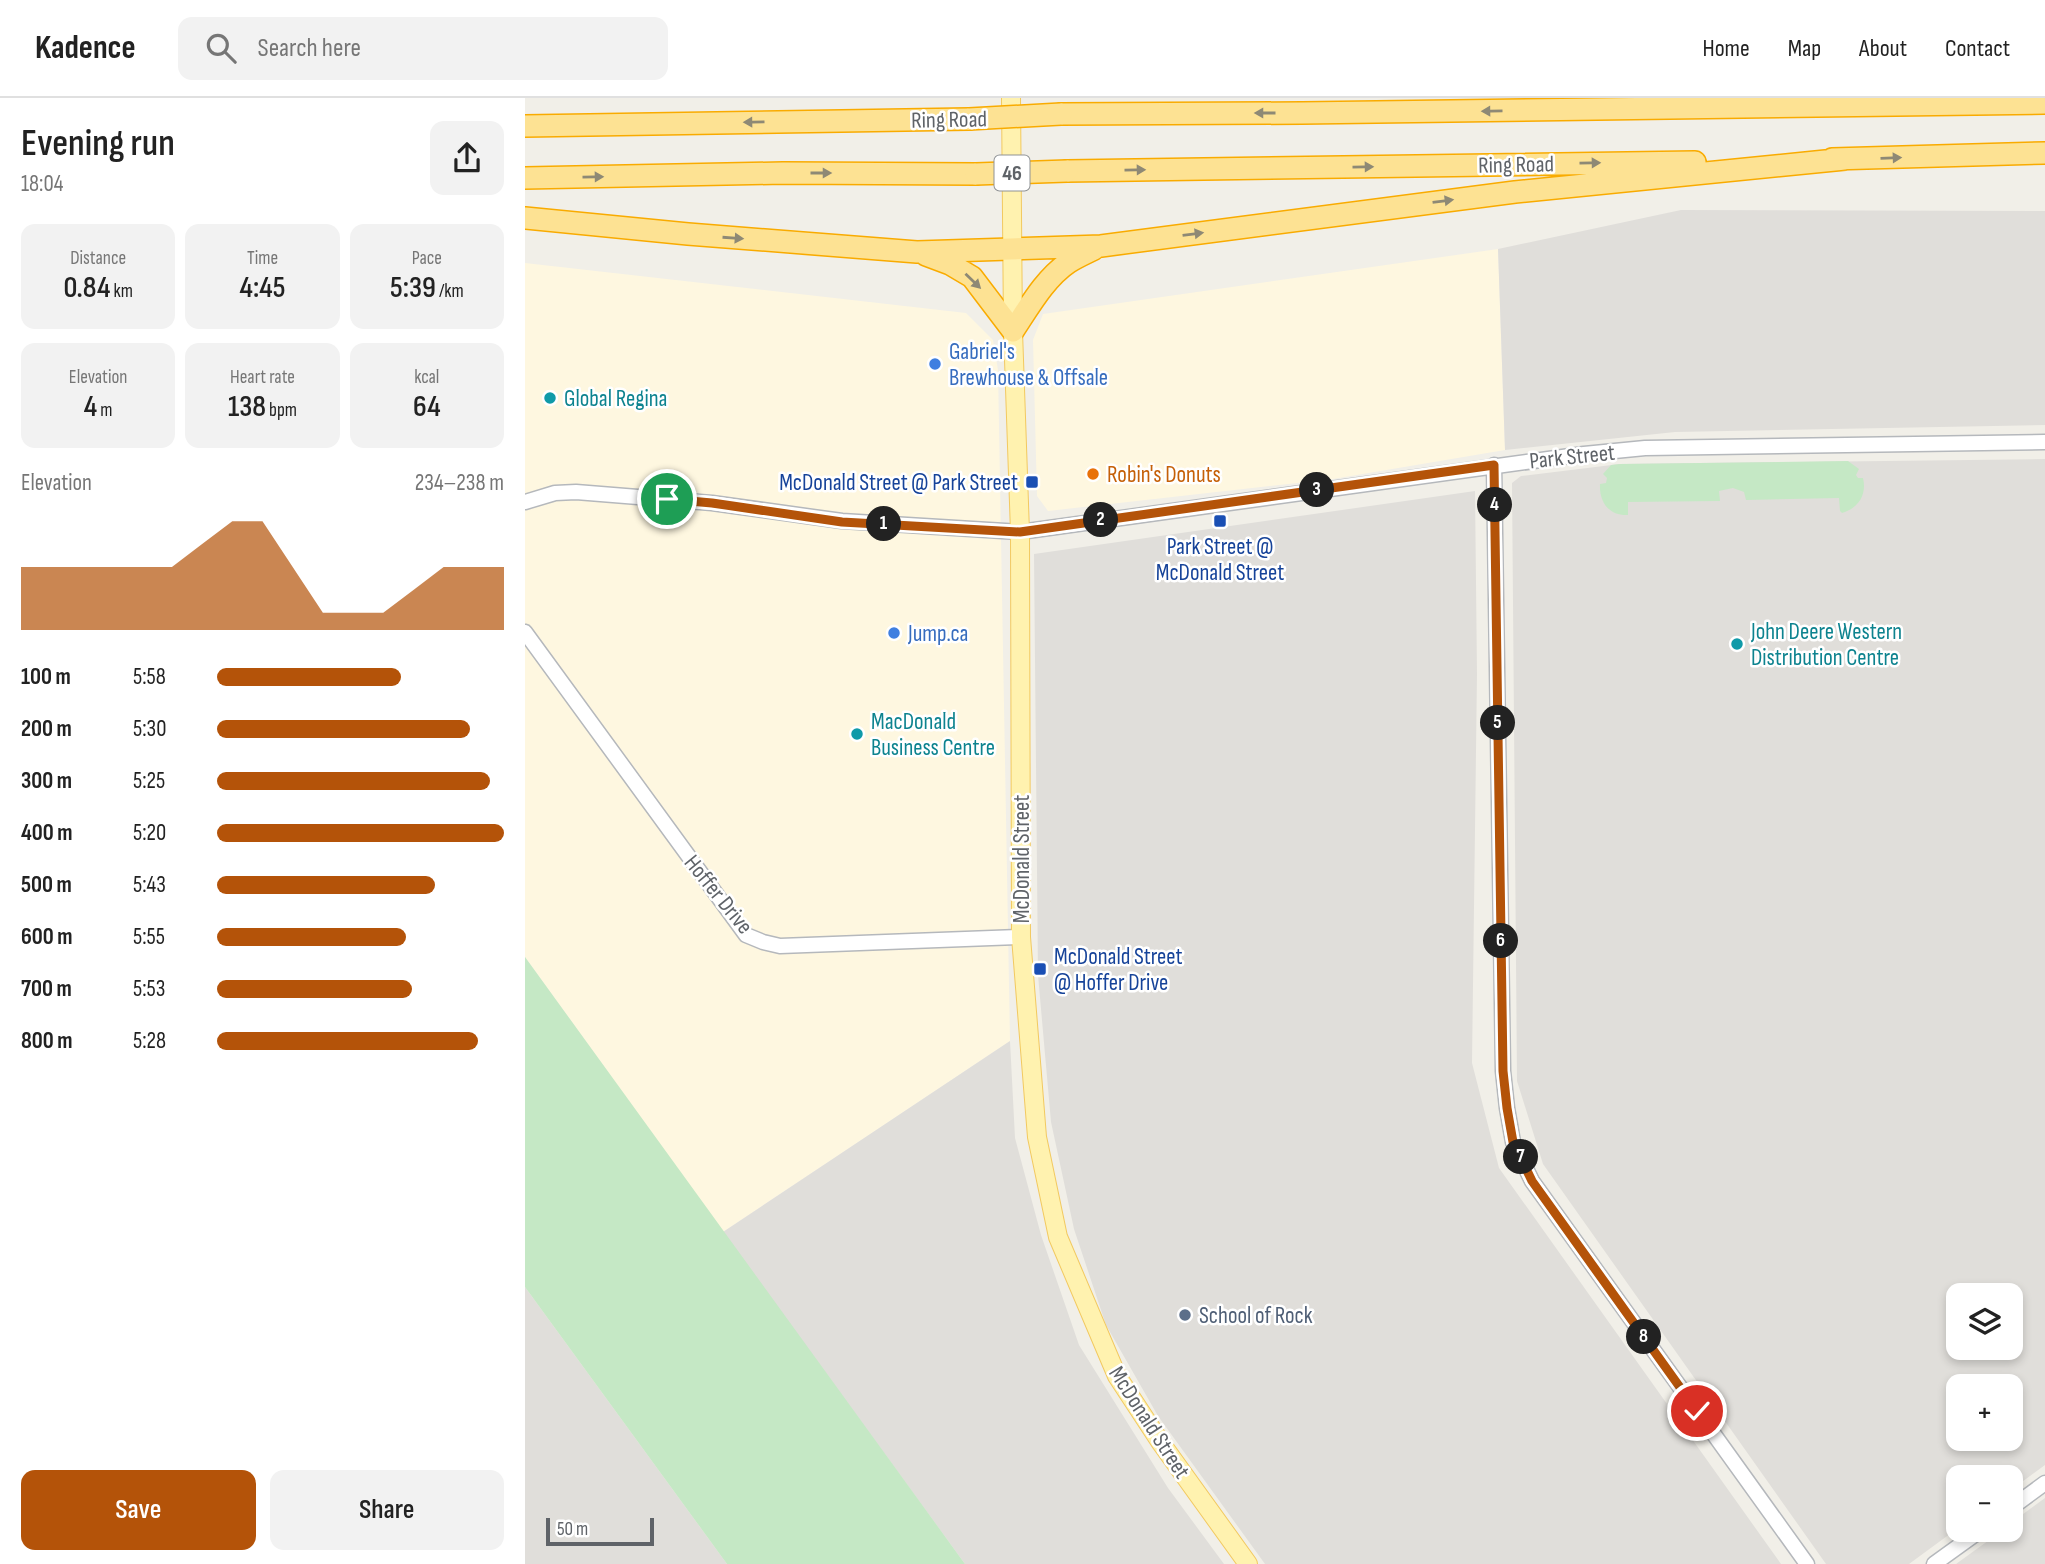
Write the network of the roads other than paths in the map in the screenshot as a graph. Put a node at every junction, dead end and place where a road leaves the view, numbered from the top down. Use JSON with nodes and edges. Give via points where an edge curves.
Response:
{"nodes":[{"id":1,"x":1011,"y":98,"type":"edge"},
{"id":2,"x":1930,"y":98,"type":"edge"},
{"id":3,"x":2035,"y":103,"type":"edge"},
{"id":4,"x":525,"y":126,"type":"edge"},
{"id":5,"x":2045,"y":153,"type":"edge"},
{"id":6,"x":1845,"y":159,"type":"junction"},
{"id":7,"x":525,"y":178,"type":"edge"},
{"id":8,"x":525,"y":218,"type":"edge"},
{"id":9,"x":1101,"y":246,"type":"junction"},
{"id":10,"x":1012,"y":249,"type":"junction"},
{"id":11,"x":917,"y":251,"type":"junction"},
{"id":12,"x":1013,"y":331,"type":"junction"},
{"id":13,"x":2045,"y":442,"type":"edge"},
{"id":14,"x":1494,"y":465,"type":"junction"},
{"id":15,"x":525,"y":502,"type":"edge"},
{"id":16,"x":1020,"y":532,"type":"junction"},
{"id":17,"x":525,"y":632,"type":"edge"},
{"id":18,"x":1021,"y":937,"type":"junction"},
{"id":19,"x":2045,"y":1483,"type":"edge"},
{"id":20,"x":2023,"y":1499,"type":"edge"},
{"id":21,"x":1964,"y":1542,"type":"edge"},
{"id":22,"x":1248,"y":1564,"type":"edge"},
{"id":23,"x":1807,"y":1564,"type":"edge"},
{"id":24,"x":1934,"y":1564,"type":"edge"}],
"edges":[{"from":1,"to":10,"type":"main road","name":"McDonald Street","number":"46"},
{"from":2,"to":3,"type":"highway"},
{"from":3,"to":4,"type":"highway","name":"Ring Road","one_way":true,"bridge":true,"via":[[1061,114]]},
{"from":6,"to":5,"type":"highway","name":"Ring Road","one_way":true},
{"from":7,"to":6,"type":"highway","name":"Ring Road","one_way":true,"bridge":true},
{"from":9,"to":6,"type":"highway","one_way":true,"via":[[1515,192]]},
{"from":8,"to":11,"type":"highway","one_way":true},
{"from":9,"to":10,"type":"highway"},
{"from":9,"to":12,"type":"highway","via":[[1069,262],[1052,277]]},
{"from":10,"to":11,"type":"highway"},
{"from":10,"to":12,"type":"main road","name":"McDonald Street"},
{"from":11,"to":12,"type":"highway","one_way":true,"via":[[972,277]]},
{"from":12,"to":16,"type":"main road","name":"McDonald Street"},
{"from":13,"to":14,"type":"street","name":"Park Street","via":[[1645,448]]},
{"from":14,"to":16,"type":"street","name":"Park Street"},
{"from":14,"to":23,"type":"street","via":[[1503,1071],[1513,1142],[1532,1181]]},
{"from":15,"to":16,"type":"street","via":[[576,492],[712,503],[842,522]]},
{"from":16,"to":18,"type":"main road","name":"McDonald Street"},
{"from":17,"to":18,"type":"street","name":"Hoffer Drive","via":[[746,935],[780,946]]},
{"from":18,"to":22,"type":"main road","name":"McDonald Street","via":[[1037,1137],[1058,1237],[1117,1376]]},
{"from":19,"to":20,"type":"street"},
{"from":21,"to":24,"type":"street"}]}
